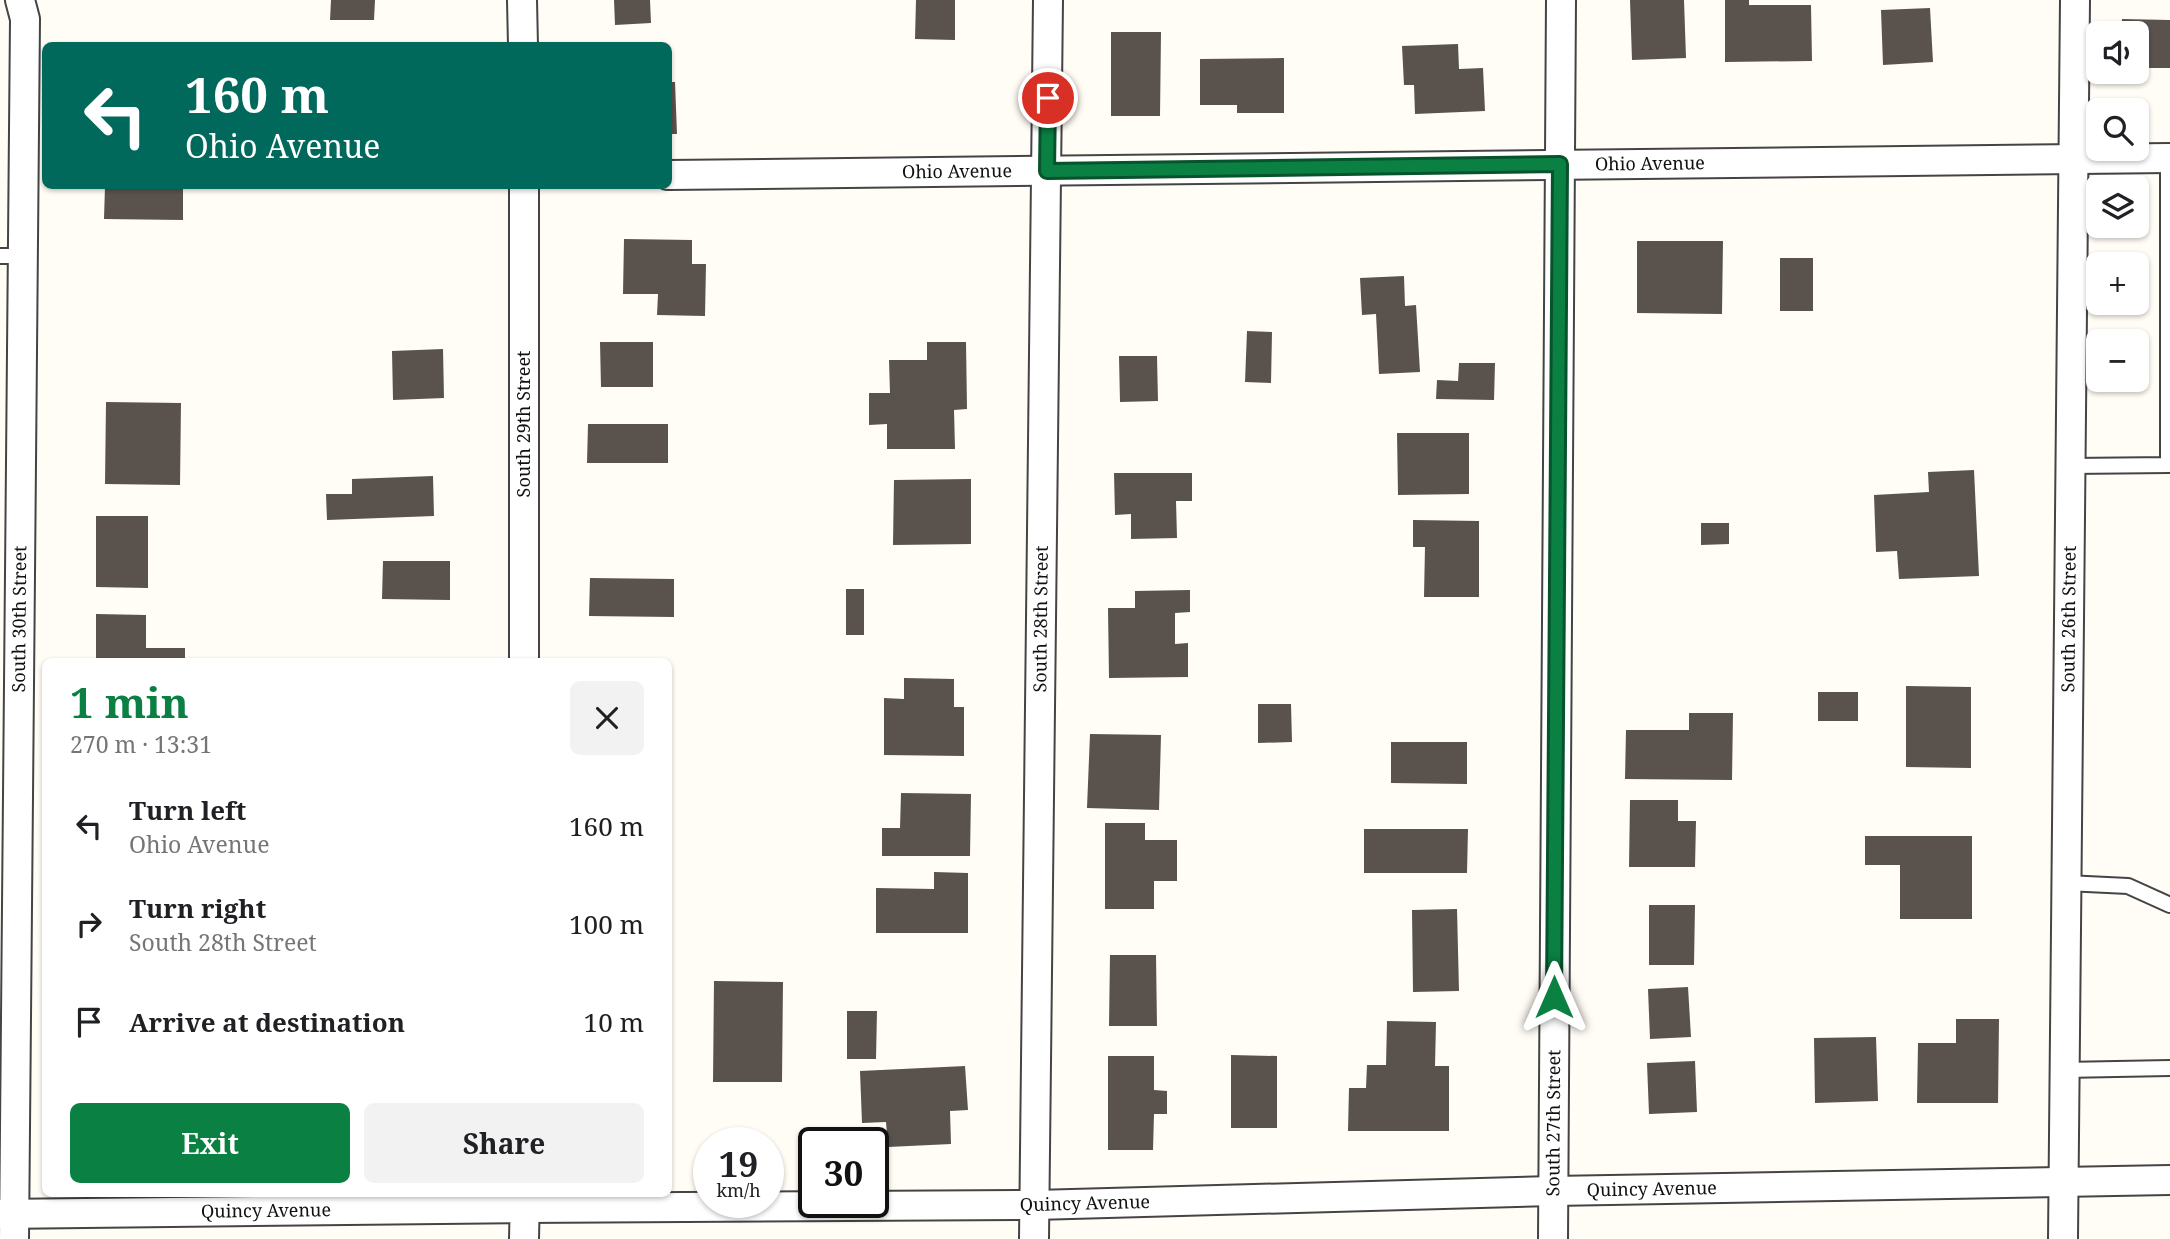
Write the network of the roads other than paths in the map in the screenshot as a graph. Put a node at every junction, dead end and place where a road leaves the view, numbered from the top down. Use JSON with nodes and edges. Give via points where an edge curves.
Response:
{"nodes":[{"id":1,"x":20,"y":0,"type":"edge"},
{"id":2,"x":522,"y":0,"type":"edge"},
{"id":3,"x":1048,"y":0,"type":"edge"},
{"id":4,"x":1561,"y":0,"type":"edge"},
{"id":5,"x":2075,"y":0,"type":"edge"},
{"id":6,"x":523,"y":42,"type":"edge"},
{"id":7,"x":2169,"y":158,"type":"edge"},
{"id":8,"x":2073,"y":161,"type":"junction"},
{"id":9,"x":1560,"y":164,"type":"junction"},
{"id":10,"x":1047,"y":171,"type":"junction"},
{"id":11,"x":672,"y":175,"type":"edge"},
{"id":12,"x":524,"y":189,"type":"edge"},
{"id":13,"x":11,"y":256,"type":"edge"},
{"id":14,"x":2169,"y":465,"type":"edge"},
{"id":15,"x":2070,"y":466,"type":"junction"},
{"id":16,"x":524,"y":658,"type":"edge"},
{"id":17,"x":2066,"y":883,"type":"junction"},
{"id":18,"x":2170,"y":905,"type":"edge"},
{"id":19,"x":2170,"y":1068,"type":"edge"},
{"id":20,"x":2063,"y":1070,"type":"junction"},
{"id":21,"x":2170,"y":1180,"type":"edge"},
{"id":22,"x":2062,"y":1182,"type":"junction"},
{"id":23,"x":1553,"y":1191,"type":"junction"},
{"id":24,"x":525,"y":1201,"type":"edge"},
{"id":25,"x":1035,"y":1205,"type":"junction"},
{"id":26,"x":9,"y":1222,"type":"edge"},
{"id":27,"x":524,"y":1239,"type":"edge"},
{"id":28,"x":1034,"y":1239,"type":"edge"},
{"id":29,"x":1553,"y":1239,"type":"edge"},
{"id":30,"x":2063,"y":1239,"type":"edge"}],
"edges":[{"from":1,"to":13,"type":"street","name":"South 30th Street","via":[[25,19]]},
{"from":2,"to":6,"type":"street"},
{"from":3,"to":10,"type":"street","name":"South 28th Street"},
{"from":4,"to":9,"type":"street","name":"South 27th Street"},
{"from":5,"to":8,"type":"street","name":"South 26th Street"},
{"from":7,"to":8,"type":"street","name":"Ohio Avenue"},
{"from":7,"to":14,"type":"lane"},
{"from":8,"to":9,"type":"street","name":"Ohio Avenue"},
{"from":8,"to":15,"type":"street","name":"South 26th Street"},
{"from":9,"to":10,"type":"street","name":"Ohio Avenue"},
{"from":9,"to":23,"type":"street","name":"South 27th Street"},
{"from":10,"to":11,"type":"street","name":"Ohio Avenue"},
{"from":10,"to":25,"type":"street","name":"South 28th Street"},
{"from":12,"to":16,"type":"street","name":"South 29th Street"},
{"from":13,"to":26,"type":"street","name":"South 30th Street"},
{"from":14,"to":15,"type":"lane"},
{"from":15,"to":17,"type":"street","name":"South 26th Street"},
{"from":17,"to":18,"type":"lane","via":[[2128,886]]},
{"from":17,"to":20,"type":"street","name":"South 26th Street"},
{"from":19,"to":20,"type":"lane"},
{"from":20,"to":22,"type":"street","name":"South 26th Street"},
{"from":21,"to":22,"type":"street","name":"Quincy Avenue"},
{"from":22,"to":23,"type":"street","name":"Quincy Avenue"},
{"from":22,"to":30,"type":"street","name":"South 26th Street"},
{"from":23,"to":25,"type":"street","name":"Quincy Avenue"},
{"from":23,"to":29,"type":"street","name":"South 27th Street"},
{"from":24,"to":25,"type":"street","name":"Quincy Avenue"},
{"from":24,"to":26,"type":"street","name":"Quincy Avenue"},
{"from":24,"to":27,"type":"street"},
{"from":25,"to":28,"type":"street","name":"South 28th Street"}]}
